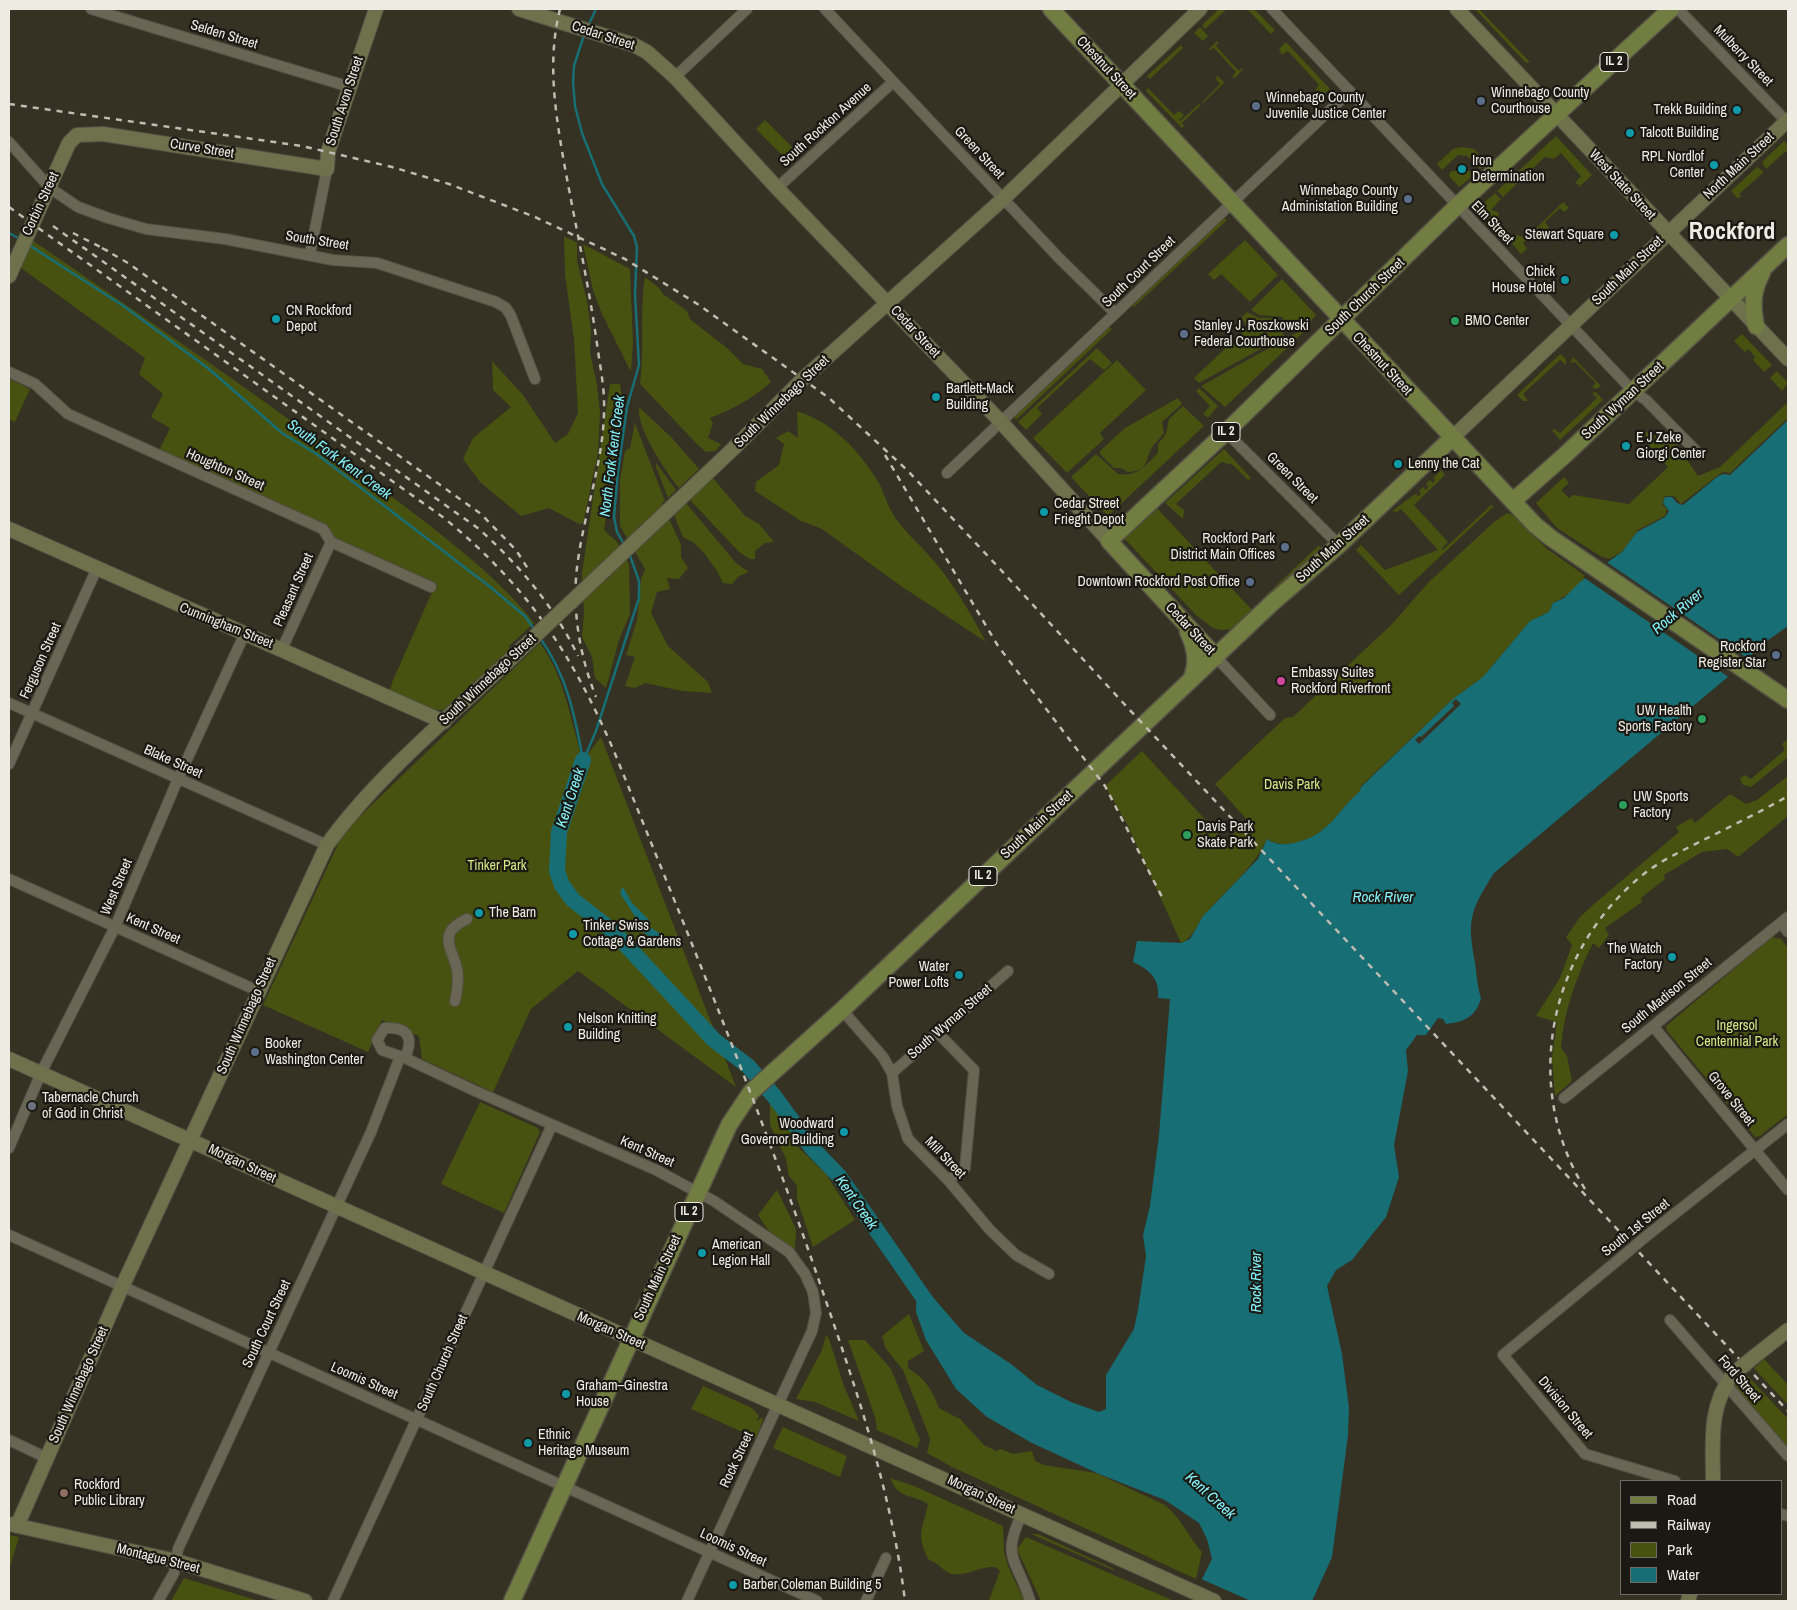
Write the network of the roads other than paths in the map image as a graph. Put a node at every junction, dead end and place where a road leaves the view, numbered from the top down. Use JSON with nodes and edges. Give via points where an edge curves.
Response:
{"nodes":[{"id":1,"x":91,"y":9,"type":"edge"},
{"id":2,"x":376,"y":9,"type":"edge"},
{"id":3,"x":519,"y":9,"type":"edge"},
{"id":4,"x":747,"y":9,"type":"edge"},
{"id":5,"x":825,"y":9,"type":"edge"},
{"id":6,"x":1051,"y":9,"type":"edge"},
{"id":7,"x":1200,"y":9,"type":"edge"},
{"id":8,"x":1272,"y":9,"type":"edge"},
{"id":9,"x":1457,"y":9,"type":"edge"},
{"id":10,"x":1671,"y":9,"type":"edge"},
{"id":11,"x":1678,"y":9,"type":"edge"},
{"id":12,"x":675,"y":77,"type":"junction"},
{"id":13,"x":893,"y":82,"type":"junction"},
{"id":14,"x":1120,"y":84,"type":"junction"},
{"id":15,"x":350,"y":87,"type":"junction"},
{"id":16,"x":1350,"y":91,"type":"junction"},
{"id":17,"x":1556,"y":116,"type":"junction"},
{"id":18,"x":1788,"y":121,"type":"edge"},
{"id":19,"x":77,"y":135,"type":"joint"},
{"id":20,"x":9,"y":142,"type":"edge"},
{"id":21,"x":327,"y":169,"type":"junction"},
{"id":22,"x":50,"y":188,"type":"junction"},
{"id":23,"x":777,"y":188,"type":"junction"},
{"id":24,"x":1003,"y":199,"type":"junction"},
{"id":25,"x":1232,"y":201,"type":"junction"},
{"id":26,"x":1458,"y":206,"type":"junction"},
{"id":27,"x":1667,"y":234,"type":"junction"},
{"id":28,"x":1788,"y":245,"type":"edge"},
{"id":29,"x":310,"y":254,"type":"junction"},
{"id":30,"x":1767,"y":265,"type":"junction"},
{"id":31,"x":9,"y":276,"type":"edge"},
{"id":32,"x":1730,"y":299,"type":"junction"},
{"id":33,"x":888,"y":303,"type":"junction"},
{"id":34,"x":1115,"y":314,"type":"junction"},
{"id":35,"x":1341,"y":320,"type":"junction"},
{"id":36,"x":1571,"y":325,"type":"junction"},
{"id":37,"x":1756,"y":326,"type":"junction"},
{"id":38,"x":1788,"y":359,"type":"edge"},
{"id":39,"x":9,"y":372,"type":"edge"},
{"id":40,"x":535,"y":379,"type":"dead end"},
{"id":41,"x":1633,"y":391,"type":"junction"},
{"id":42,"x":1000,"y":421,"type":"junction"},
{"id":43,"x":1226,"y":432,"type":"junction"},
{"id":44,"x":1452,"y":438,"type":"junction"},
{"id":45,"x":1697,"y":452,"type":"dead end"},
{"id":46,"x":947,"y":473,"type":"dead end"},
{"id":47,"x":1513,"y":501,"type":"junction"},
{"id":48,"x":9,"y":529,"type":"edge"},
{"id":49,"x":1109,"y":541,"type":"junction"},
{"id":50,"x":331,"y":542,"type":"junction"},
{"id":51,"x":1339,"y":545,"type":"junction"},
{"id":52,"x":97,"y":568,"type":"junction"},
{"id":53,"x":431,"y":587,"type":"dead end"},
{"id":54,"x":1184,"y":623,"type":"junction"},
{"id":55,"x":245,"y":633,"type":"junction"},
{"id":56,"x":282,"y":649,"type":"junction"},
{"id":57,"x":1216,"y":657,"type":"junction"},
{"id":58,"x":1190,"y":681,"type":"junction"},
{"id":59,"x":1788,"y":700,"type":"edge"},
{"id":60,"x":9,"y":703,"type":"edge"},
{"id":61,"x":32,"y":713,"type":"junction"},
{"id":62,"x":1270,"y":715,"type":"dead end"},
{"id":63,"x":444,"y":722,"type":"junction"},
{"id":64,"x":9,"y":764,"type":"edge"},
{"id":65,"x":178,"y":779,"type":"junction"},
{"id":66,"x":327,"y":845,"type":"junction"},
{"id":67,"x":9,"y":879,"type":"edge"},
{"id":68,"x":467,"y":919,"type":"dead end"},
{"id":69,"x":1785,"y":920,"type":"edge"},
{"id":70,"x":115,"y":927,"type":"junction"},
{"id":71,"x":1788,"y":932,"type":"edge"},
{"id":72,"x":1008,"y":971,"type":"dead end"},
{"id":73,"x":258,"y":991,"type":"junction"},
{"id":74,"x":455,"y":1002,"type":"dead end"},
{"id":75,"x":842,"y":1010,"type":"junction"},
{"id":76,"x":1653,"y":1026,"type":"junction"},
{"id":77,"x":937,"y":1032,"type":"junction"},
{"id":78,"x":403,"y":1057,"type":"joint"},
{"id":79,"x":9,"y":1059,"type":"edge"},
{"id":80,"x":41,"y":1073,"type":"junction"},
{"id":81,"x":892,"y":1073,"type":"junction"},
{"id":82,"x":1564,"y":1098,"type":"dead end"},
{"id":83,"x":1788,"y":1124,"type":"edge"},
{"id":84,"x":552,"y":1125,"type":"junction"},
{"id":85,"x":191,"y":1141,"type":"junction"},
{"id":86,"x":9,"y":1148,"type":"edge"},
{"id":87,"x":1755,"y":1150,"type":"junction"},
{"id":88,"x":948,"y":1180,"type":"junction"},
{"id":89,"x":1788,"y":1190,"type":"edge"},
{"id":90,"x":698,"y":1191,"type":"junction"},
{"id":91,"x":336,"y":1207,"type":"junction"},
{"id":92,"x":9,"y":1235,"type":"edge"},
{"id":93,"x":483,"y":1274,"type":"junction"},
{"id":94,"x":1049,"y":1274,"type":"dead end"},
{"id":95,"x":122,"y":1286,"type":"junction"},
{"id":96,"x":1670,"y":1320,"type":"dead end"},
{"id":97,"x":1788,"y":1330,"type":"edge"},
{"id":98,"x":812,"y":1331,"type":"joint"},
{"id":99,"x":630,"y":1340,"type":"junction"},
{"id":100,"x":270,"y":1353,"type":"junction"},
{"id":101,"x":1503,"y":1355,"type":"joint"},
{"id":102,"x":1729,"y":1379,"type":"junction"},
{"id":103,"x":778,"y":1406,"type":"junction"},
{"id":104,"x":417,"y":1419,"type":"junction"},
{"id":105,"x":9,"y":1440,"type":"edge"},
{"id":106,"x":1788,"y":1456,"type":"edge"},
{"id":107,"x":47,"y":1458,"type":"junction"},
{"id":108,"x":1672,"y":1480,"type":"edge"},
{"id":109,"x":1713,"y":1480,"type":"edge"},
{"id":110,"x":564,"y":1486,"type":"junction"},
{"id":111,"x":1022,"y":1514,"type":"junction"},
{"id":112,"x":13,"y":1525,"type":"edge"},
{"id":113,"x":710,"y":1552,"type":"junction"},
{"id":114,"x":886,"y":1558,"type":"dead end"},
{"id":115,"x":176,"y":1561,"type":"junction"},
{"id":116,"x":158,"y":1601,"type":"edge"},
{"id":117,"x":305,"y":1601,"type":"edge"},
{"id":118,"x":333,"y":1601,"type":"edge"},
{"id":119,"x":512,"y":1601,"type":"edge"},
{"id":120,"x":687,"y":1601,"type":"edge"},
{"id":121,"x":817,"y":1601,"type":"edge"},
{"id":122,"x":866,"y":1601,"type":"edge"},
{"id":123,"x":1030,"y":1601,"type":"edge"},
{"id":124,"x":1214,"y":1601,"type":"edge"}],
"edges":[{"from":1,"to":15,"type":"street","name":"Selden Street"},
{"from":2,"to":15,"type":"main road","name":"South Avon Street"},
{"from":3,"to":12,"type":"main road","name":"Cedar Street","via":[[647,52]]},
{"from":4,"to":12,"type":"street"},
{"from":5,"to":13,"type":"street","name":"Green Street"},
{"from":6,"to":14,"type":"main road","name":"Chestnut Street"},
{"from":7,"to":14,"type":"main road","name":"South Winnebago Street"},
{"from":8,"to":16,"type":"street","name":"Elm Street"},
{"from":9,"to":17,"type":"main road","name":"West State Street"},
{"from":10,"to":17,"type":"main road","number":"IL 2"},
{"from":11,"to":18,"type":"street","name":"Mulberry Street"},
{"from":12,"to":23,"type":"main road","name":"Cedar Street"},
{"from":13,"to":23,"type":"street","name":"South Rockton Avenue"},
{"from":13,"to":24,"type":"street","name":"Green Street"},
{"from":14,"to":24,"type":"main road","name":"South Winnebago Street"},
{"from":14,"to":25,"type":"main road","name":"Chestnut Street"},
{"from":15,"to":21,"type":"main road","name":"South Avon Street","via":[[328,152]]},
{"from":16,"to":25,"type":"street","name":"South Court Street"},
{"from":16,"to":26,"type":"street","name":"Elm Street"},
{"from":17,"to":26,"type":"main road","name":"South Church Street","number":"IL 2"},
{"from":17,"to":27,"type":"main road","name":"West State Street"},
{"from":18,"to":27,"type":"main road","name":"North Main Street"},
{"from":19,"to":21,"type":"main road","name":"Curve Street","via":[[103,134]]},
{"from":19,"to":22,"type":"main road","name":"Corbin Street","via":[[69,143]]},
{"from":20,"to":22,"type":"street","name":"South Street"},
{"from":21,"to":29,"type":"street","name":"South Avon Street"},
{"from":22,"to":29,"type":"street","name":"South Street","via":[[78,208],[146,229]]},
{"from":22,"to":31,"type":"main road","name":"Corbin Street"},
{"from":23,"to":33,"type":"main road","name":"Cedar Street"},
{"from":24,"to":33,"type":"main road","name":"South Winnebago Street"},
{"from":24,"to":34,"type":"street","name":"Green Street"},
{"from":25,"to":34,"type":"street","name":"South Court Street"},
{"from":25,"to":35,"type":"main road","name":"Chestnut Street"},
{"from":26,"to":35,"type":"main road","name":"South Church Street","number":"IL 2"},
{"from":26,"to":36,"type":"street","name":"Elm Street"},
{"from":27,"to":32,"type":"main road","name":"West State Street"},
{"from":27,"to":36,"type":"main road","name":"South Main Street"},
{"from":28,"to":30,"type":"main road","name":"South Wyman Street"},
{"from":29,"to":40,"type":"street","name":"South Street","via":[[334,260],[377,263],[496,302],[506,308]]},
{"from":30,"to":32,"type":"main road","name":"South Wyman Street"},
{"from":30,"to":37,"type":"main road","via":[[1754,292]]},
{"from":32,"to":37,"type":"main road","name":"West State Street"},
{"from":32,"to":41,"type":"main road","name":"South Wyman Street"},
{"from":33,"to":42,"type":"main road","name":"Cedar Street"},
{"from":33,"to":63,"type":"main road","name":"South Winnebago Street","bridge":true,"via":[[803,379]]},
{"from":34,"to":42,"type":"street","name":"South Court Street"},
{"from":35,"to":43,"type":"main road","name":"South Church Street","number":"IL 2"},
{"from":35,"to":44,"type":"main road","name":"Chestnut Street"},
{"from":36,"to":41,"type":"street","name":"Elm Street"},
{"from":36,"to":44,"type":"main road","name":"South Main Street"},
{"from":37,"to":38,"type":"main road","name":"West State Street"},
{"from":39,"to":50,"type":"street","name":"Houghton Street","via":[[35,384],[68,414],[323,529]]},
{"from":41,"to":45,"type":"street","name":"Elm Street"},
{"from":41,"to":47,"type":"main road","name":"South Wyman Street"},
{"from":42,"to":46,"type":"street","name":"South Court Street"},
{"from":42,"to":49,"type":"main road","name":"Cedar Street"},
{"from":43,"to":49,"type":"main road","name":"South Church Street","number":"IL 2"},
{"from":43,"to":51,"type":"street","name":"Green Street"},
{"from":44,"to":47,"type":"main road","name":"Chestnut Street"},
{"from":44,"to":51,"type":"main road","name":"South Main Street","number":"IL 2"},
{"from":47,"to":59,"type":"main road","name":"Chestnut Street","via":[[1551,538]]},
{"from":48,"to":52,"type":"main road","name":"Cunningham Street"},
{"from":49,"to":54,"type":"main road","name":"Cedar Street"},
{"from":50,"to":53,"type":"street","name":"Houghton Street"},
{"from":50,"to":56,"type":"street","name":"Pleasant Street"},
{"from":51,"to":57,"type":"main road","name":"South Main Street","number":"IL 2","via":[[1270,604]]},
{"from":52,"to":55,"type":"main road","name":"Cunningham Street","via":[[170,603]]},
{"from":52,"to":61,"type":"street","name":"Ferguson Street"},
{"from":54,"to":57,"type":"main road","name":"Cedar Street"},
{"from":54,"to":58,"type":"main road","via":[[1196,654]]},
{"from":55,"to":56,"type":"main road","name":"Cunningham Street"},
{"from":55,"to":65,"type":"street","name":"West Street"},
{"from":56,"to":63,"type":"main road","name":"Cunningham Street"},
{"from":57,"to":58,"type":"main road","name":"South Main Street","number":"IL 2"},
{"from":57,"to":62,"type":"street","name":"Cedar Street"},
{"from":58,"to":75,"type":"main road","name":"South Main Street","number":"IL 2"},
{"from":60,"to":61,"type":"street","name":"Blake Street"},
{"from":61,"to":64,"type":"street","name":"Ferguson Street"},
{"from":61,"to":65,"type":"street","name":"Blake Street"},
{"from":63,"to":66,"type":"main road","name":"South Winnebago Street","via":[[348,816]]},
{"from":65,"to":66,"type":"street","name":"Blake Street"},
{"from":65,"to":70,"type":"street","name":"West Street"},
{"from":66,"to":73,"type":"main road","name":"South Winnebago Street"},
{"from":67,"to":70,"type":"street","name":"Kent Street"},
{"from":68,"to":74,"type":"street","via":[[458,923],[449,936],[448,947],[457,974]]},
{"from":69,"to":71,"type":"street"},
{"from":69,"to":76,"type":"street","name":"South Madison Street"},
{"from":70,"to":73,"type":"street","name":"Kent Street"},
{"from":70,"to":80,"type":"street","name":"West Street"},
{"from":72,"to":77,"type":"street","name":"South Wyman Street"},
{"from":73,"to":85,"type":"main road","name":"South Winnebago Street"},
{"from":75,"to":81,"type":"street","name":"Mill Street","via":[[883,1057]]},
{"from":75,"to":90,"type":"main road","name":"South Main Street","number":"IL 2","via":[[755,1089],[734,1116]]},
{"from":76,"to":82,"type":"street","name":"South Madison Street"},
{"from":76,"to":87,"type":"street","name":"Grove Street"},
{"from":77,"to":81,"type":"street","name":"South Wyman Street"},
{"from":77,"to":88,"type":"street","via":[[974,1070],[964,1168]]},
{"from":78,"to":84,"type":"street","name":"Kent Street"},
{"from":78,"to":91,"type":"street","name":"South Court Street"},
{"from":79,"to":80,"type":"main road","name":"Morgan Street"},
{"from":80,"to":85,"type":"main road","name":"Morgan Street"},
{"from":80,"to":86,"type":"street","name":"West Street"},
{"from":81,"to":88,"type":"street","name":"Mill Street","via":[[897,1106],[908,1139]]},
{"from":83,"to":87,"type":"street","name":"South 1st Street"},
{"from":84,"to":90,"type":"street","name":"Kent Street"},
{"from":84,"to":93,"type":"street","name":"South Church Street"},
{"from":85,"to":91,"type":"main road","name":"Morgan Street"},
{"from":85,"to":95,"type":"main road","name":"South Winnebago Street"},
{"from":87,"to":89,"type":"street","name":"Grove Street"},
{"from":87,"to":101,"type":"street","name":"South 1st Street","bridge":true},
{"from":88,"to":94,"type":"street","name":"Mill Street","via":[[990,1230],[1016,1254]]},
{"from":90,"to":98,"type":"street","name":"Kent Street","via":[[789,1252],[813,1292],[816,1313]]},
{"from":90,"to":99,"type":"main road","name":"South Main Street","number":"IL 2"},
{"from":91,"to":93,"type":"main road","name":"Morgan Street"},
{"from":91,"to":100,"type":"street","name":"South Court Street"},
{"from":92,"to":95,"type":"street","name":"Loomis Street"},
{"from":93,"to":99,"type":"main road","name":"Morgan Street"},
{"from":93,"to":104,"type":"street","name":"South Church Street"},
{"from":95,"to":100,"type":"street","name":"Loomis Street"},
{"from":95,"to":107,"type":"main road","name":"South Winnebago Street"},
{"from":96,"to":102,"type":"street","name":"Ford Street"},
{"from":97,"to":102,"type":"main road","bridge":true},
{"from":98,"to":103,"type":"street","name":"Rock Street"},
{"from":99,"to":103,"type":"main road","name":"Morgan Street"},
{"from":99,"to":110,"type":"main road","name":"South Main Street","number":"IL 2"},
{"from":100,"to":104,"type":"street","name":"Loomis Street"},
{"from":100,"to":115,"type":"street","name":"South Court Street","via":[[178,1549]]},
{"from":101,"to":108,"type":"street","name":"Division Street","via":[[1585,1454]]},
{"from":102,"to":106,"type":"street","name":"Ford Street"},
{"from":102,"to":109,"type":"main road","via":[[1719,1394],[1713,1431]]},
{"from":103,"to":111,"type":"main road","name":"Morgan Street"},
{"from":103,"to":113,"type":"street","name":"Rock Street"},
{"from":104,"to":110,"type":"street","name":"Loomis Street"},
{"from":104,"to":118,"type":"street","name":"South Church Street"},
{"from":105,"to":107,"type":"street"},
{"from":107,"to":112,"type":"main road","name":"South Winnebago Street"},
{"from":110,"to":113,"type":"street","name":"Loomis Street"},
{"from":110,"to":119,"type":"main road","name":"South Main Street","number":"IL 2"},
{"from":111,"to":123,"type":"street","via":[[1014,1529],[1011,1554]]},
{"from":111,"to":124,"type":"main road","name":"Morgan Street"},
{"from":112,"to":115,"type":"main road","name":"Montague Street"},
{"from":113,"to":120,"type":"street","name":"Rock Street"},
{"from":113,"to":121,"type":"street","name":"Loomis Street"},
{"from":114,"to":122,"type":"street"},
{"from":115,"to":116,"type":"street","name":"South Court Street","via":[[174,1573]]},
{"from":115,"to":117,"type":"main road","name":"Montague Street"}]}
